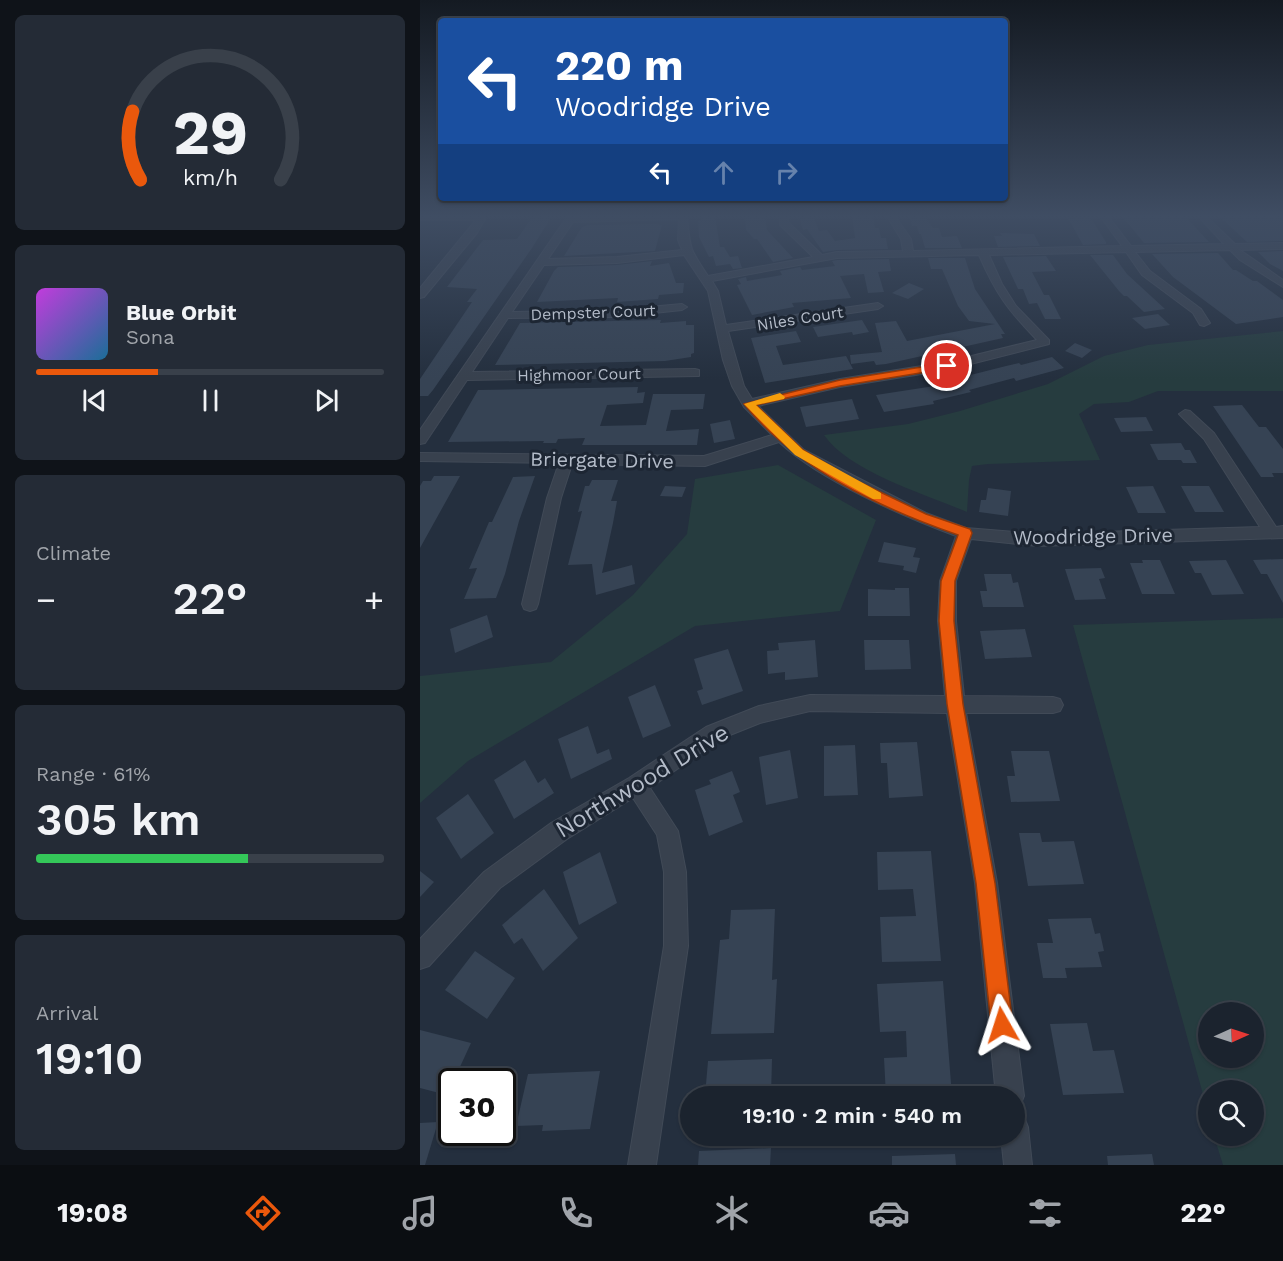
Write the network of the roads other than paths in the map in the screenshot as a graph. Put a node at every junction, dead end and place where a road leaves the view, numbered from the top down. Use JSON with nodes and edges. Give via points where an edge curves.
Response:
{"nodes":[{"id":1,"x":441,"y":270,"type":"edge"},
{"id":2,"x":534,"y":270,"type":"edge"},
{"id":3,"x":701,"y":270,"type":"edge"},
{"id":4,"x":753,"y":270,"type":"edge"},
{"id":5,"x":990,"y":270,"type":"edge"},
{"id":6,"x":1144,"y":270,"type":"edge"},
{"id":7,"x":1259,"y":270,"type":"edge"},
{"id":8,"x":707,"y":279,"type":"junction"},
{"id":9,"x":1283,"y":284,"type":"edge"},
{"id":10,"x":420,"y":295,"type":"edge"},
{"id":11,"x":878,"y":306,"type":"dead end"},
{"id":12,"x":682,"y":307,"type":"dead end"},
{"id":13,"x":504,"y":315,"type":"junction"},
{"id":14,"x":1204,"y":323,"type":"dead end"},
{"id":15,"x":722,"y":329,"type":"junction"},
{"id":16,"x":695,"y":373,"type":"dead end"},
{"id":17,"x":464,"y":376,"type":"junction"},
{"id":18,"x":749,"y":404,"type":"junction"},
{"id":19,"x":1185,"y":414,"type":"dead end"},
{"id":20,"x":781,"y":437,"type":"junction"},
{"id":21,"x":420,"y":440,"type":"edge"},
{"id":22,"x":420,"y":457,"type":"edge"},
{"id":23,"x":567,"y":459,"type":"junction"},
{"id":24,"x":1277,"y":532,"type":"edge"},
{"id":25,"x":965,"y":533,"type":"junction"},
{"id":26,"x":530,"y":604,"type":"dead end"},
{"id":27,"x":955,"y":704,"type":"junction"},
{"id":28,"x":1053,"y":705,"type":"dead end"},
{"id":29,"x":636,"y":785,"type":"junction"},
{"id":30,"x":420,"y":957,"type":"edge"},
{"id":31,"x":1009,"y":1086,"type":"edge"},
{"id":32,"x":1016,"y":1146,"type":"edge"},
{"id":33,"x":642,"y":1165,"type":"edge"},
{"id":34,"x":1018,"y":1165,"type":"edge"}],
"edges":[{"from":1,"to":10,"type":"street"},
{"from":2,"to":13,"type":"street"},
{"from":3,"to":8,"type":"street","name":"Woodridge Drive"},
{"from":4,"to":8,"type":"street"},
{"from":5,"to":18,"type":"street","via":[[1012,308],[1045,342],[947,366],[840,383]]},
{"from":6,"to":14,"type":"street","via":[[1197,311]]},
{"from":7,"to":9,"type":"street"},
{"from":8,"to":15,"type":"street","name":"Woodridge Drive"},
{"from":11,"to":15,"type":"street","name":"Niles Court"},
{"from":12,"to":13,"type":"street","name":"Dempster Court","via":[[605,315]]},
{"from":13,"to":17,"type":"street"},
{"from":15,"to":18,"type":"street","name":"Woodridge Drive","via":[[738,386]]},
{"from":16,"to":17,"type":"street","name":"Highmoor Court"},
{"from":17,"to":21,"type":"street"},
{"from":18,"to":20,"type":"street","name":"Woodridge Drive"},
{"from":19,"to":24,"type":"street","via":[[1209,436]]},
{"from":20,"to":23,"type":"street","name":"Briergate Drive","via":[[705,461]]},
{"from":20,"to":25,"type":"street","name":"Woodridge Drive","via":[[799,453],[845,479],[921,517]]},
{"from":22,"to":23,"type":"street","name":"Briergate Drive"},
{"from":23,"to":26,"type":"street"},
{"from":24,"to":25,"type":"street","name":"Woodridge Drive","via":[[1038,540]]},
{"from":25,"to":27,"type":"street","via":[[948,581],[946,621]]},
{"from":27,"to":28,"type":"street","name":"Northwood Drive"},
{"from":27,"to":29,"type":"street","name":"Northwood Drive","via":[[810,703],[759,715],[713,733]]},
{"from":27,"to":31,"type":"street","via":[[986,883]]},
{"from":29,"to":30,"type":"street","name":"Northwood Drive","via":[[559,831],[492,880]]},
{"from":29,"to":33,"type":"street","via":[[667,831],[675,872],[676,946]]},
{"from":32,"to":34,"type":"street"}]}
